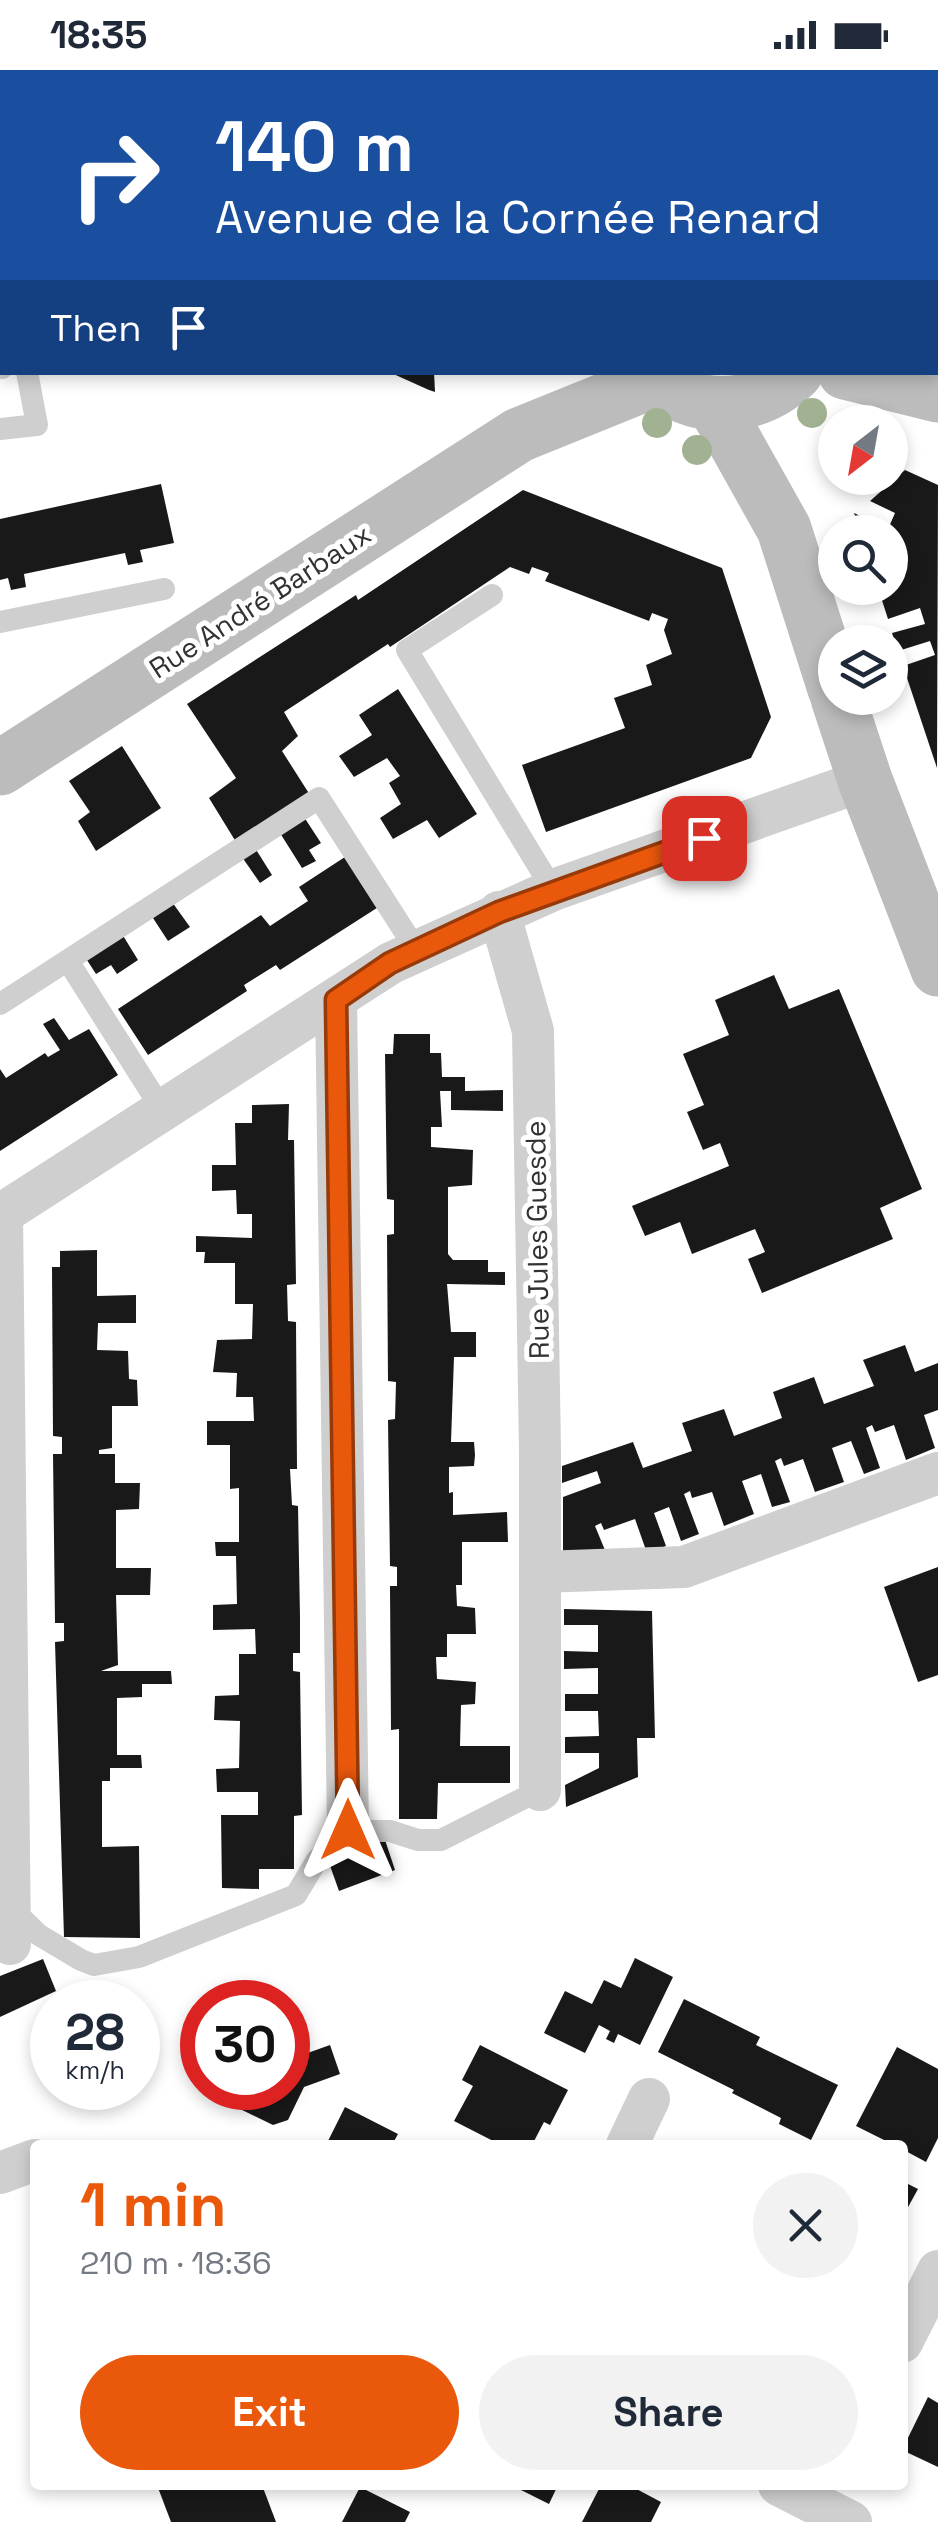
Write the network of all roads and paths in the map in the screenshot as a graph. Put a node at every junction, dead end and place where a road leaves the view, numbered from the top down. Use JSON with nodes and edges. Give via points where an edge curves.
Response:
{"nodes":[{"id":1,"x":28,"y":375,"type":"edge"},
{"id":2,"x":582,"y":375,"type":"edge"},
{"id":3,"x":859,"y":375,"type":"edge"},
{"id":4,"x":912,"y":375,"type":"edge"},
{"id":5,"x":652,"y":376,"type":"edge"},
{"id":6,"x":785,"y":381,"type":"edge"},
{"id":7,"x":938,"y":394,"type":"edge"},
{"id":8,"x":714,"y":404,"type":"junction"},
{"id":9,"x":0,"y":430,"type":"edge"},
{"id":10,"x":520,"y":435,"type":"junction"},
{"id":11,"x":784,"y":530,"type":"junction"},
{"id":12,"x":164,"y":589,"type":"dead end"},
{"id":13,"x":492,"y":594,"type":"dead end"},
{"id":14,"x":0,"y":622,"type":"edge"},
{"id":15,"x":818,"y":635,"type":"edge"},
{"id":16,"x":844,"y":715,"type":"edge"},
{"id":17,"x":0,"y":768,"type":"edge"},
{"id":18,"x":866,"y":780,"type":"junction"},
{"id":19,"x":554,"y":890,"type":"junction"},
{"id":20,"x":499,"y":912,"type":"junction"},
{"id":21,"x":417,"y":951,"type":"junction"},
{"id":22,"x":68,"y":962,"type":"junction"},
{"id":23,"x":938,"y":969,"type":"edge"},
{"id":24,"x":336,"y":1000,"type":"junction"},
{"id":25,"x":0,"y":1004,"type":"edge"},
{"id":26,"x":163,"y":1110,"type":"junction"},
{"id":27,"x":1,"y":1214,"type":"edge"},
{"id":28,"x":938,"y":1473,"type":"edge"},
{"id":29,"x":540,"y":1572,"type":"junction"},
{"id":30,"x":540,"y":1790,"type":"joint"},
{"id":31,"x":348,"y":1830,"type":"junction"},
{"id":32,"x":10,"y":1925,"type":"joint"},
{"id":33,"x":649,"y":2098,"type":"dead end"},
{"id":34,"x":629,"y":2140,"type":"edge"},
{"id":35,"x":30,"y":2162,"type":"edge"},
{"id":36,"x":0,"y":2173,"type":"edge"},
{"id":37,"x":938,"y":2270,"type":"edge"},
{"id":38,"x":908,"y":2330,"type":"edge"},
{"id":39,"x":790,"y":2490,"type":"edge"},
{"id":40,"x":829,"y":2509,"type":"edge"}],
"edges":[{"from":1,"to":9,"type":"lane","via":[[36,425]]},
{"from":2,"to":10,"type":"street","name":"Rue André Barbaux"},
{"from":3,"to":7,"type":"street"},
{"from":4,"to":7,"type":"street"},
{"from":5,"to":8,"type":"street","via":[[683,396]]},
{"from":5,"to":10,"type":"street","name":"Rue André Barbaux"},
{"from":6,"to":8,"type":"street","via":[[756,398]]},
{"from":6,"to":11,"type":"street"},
{"from":8,"to":11,"type":"street"},
{"from":10,"to":17,"type":"street","name":"Rue André Barbaux"},
{"from":11,"to":15,"type":"street"},
{"from":12,"to":14,"type":"lane"},
{"from":13,"to":19,"type":"lane","via":[[407,650]]},
{"from":16,"to":18,"type":"street"},
{"from":18,"to":19,"type":"street"},
{"from":18,"to":23,"type":"street"},
{"from":19,"to":20,"type":"street"},
{"from":20,"to":21,"type":"street"},
{"from":20,"to":29,"type":"street","name":"Rue Jules Guesde","via":[[533,1032]]},
{"from":21,"to":22,"type":"lane","via":[[319,798]]},
{"from":21,"to":24,"type":"street"},
{"from":22,"to":25,"type":"lane"},
{"from":22,"to":26,"type":"lane"},
{"from":24,"to":26,"type":"street"},
{"from":24,"to":31,"type":"street"},
{"from":26,"to":27,"type":"street"},
{"from":27,"to":32,"type":"street"},
{"from":28,"to":29,"type":"street","via":[[684,1567]]},
{"from":29,"to":30,"type":"street","name":"Rue Jules Guesde"},
{"from":30,"to":31,"type":"lane","via":[[441,1840]]},
{"from":31,"to":32,"type":"lane","via":[[317,1860],[296,1895],[140,1957],[94,1964]]},
{"from":33,"to":34,"type":"street"},
{"from":35,"to":36,"type":"street"},
{"from":37,"to":38,"type":"street"},
{"from":39,"to":40,"type":"street"}]}
